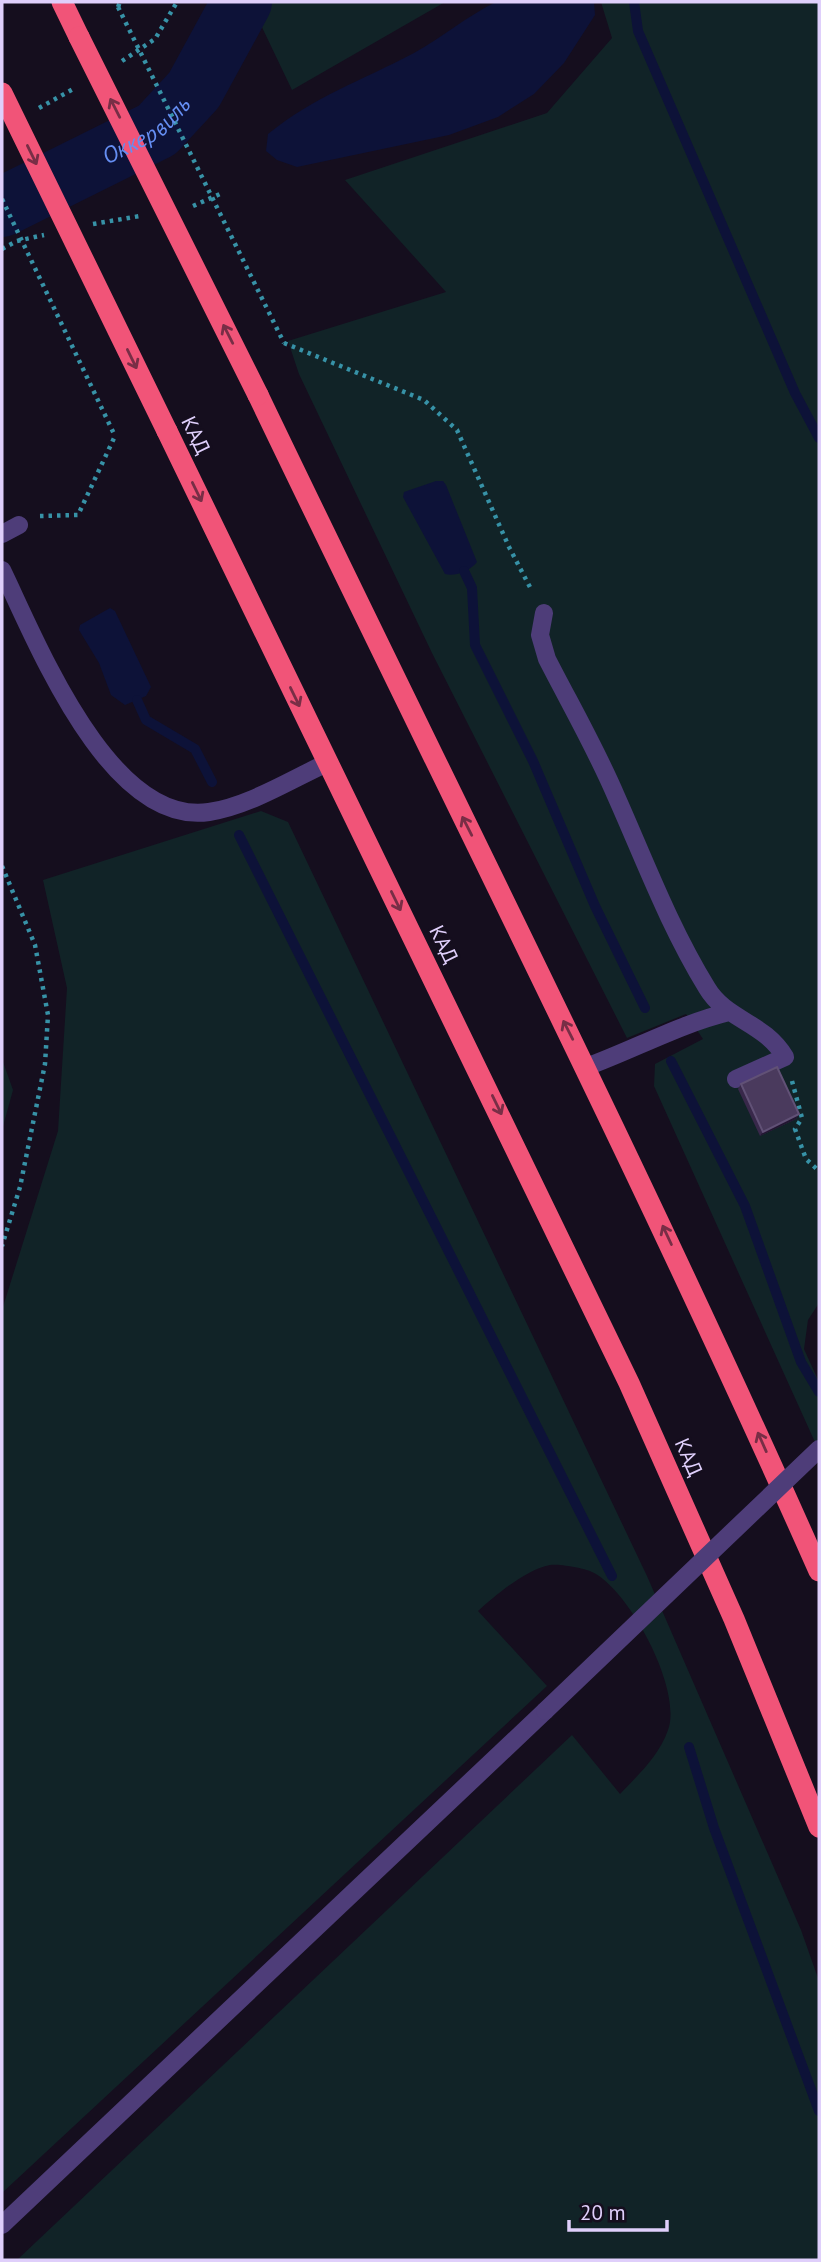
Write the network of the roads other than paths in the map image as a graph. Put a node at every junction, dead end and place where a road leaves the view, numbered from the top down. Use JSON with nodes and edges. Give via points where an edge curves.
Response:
{"nodes":[{"id":1,"x":62,"y":2,"type":"edge"},
{"id":2,"x":2,"y":93,"type":"edge"},
{"id":3,"x":19,"y":525,"type":"dead end"},
{"id":4,"x":2,"y":534,"type":"edge"},
{"id":5,"x":2,"y":570,"type":"edge"},
{"id":6,"x":544,"y":613,"type":"road end"},
{"id":7,"x":327,"y":763,"type":"junction"},
{"id":8,"x":729,"y":1012,"type":"junction"},
{"id":9,"x":586,"y":1067,"type":"junction"},
{"id":10,"x":736,"y":1079,"type":"dead end"},
{"id":11,"x":819,"y":1449,"type":"edge"},
{"id":12,"x":819,"y":1571,"type":"edge"},
{"id":13,"x":819,"y":1827,"type":"edge"},
{"id":14,"x":2,"y":2225,"type":"edge"}],
"edges":[{"from":9,"to":1,"type":"highway","one_way":true,"bridge":true},
{"from":2,"to":7,"type":"highway","name":"КАД","one_way":true,"bridge":true},
{"from":3,"to":4,"type":"street"},
{"from":5,"to":7,"type":"street","via":[[67,703],[105,758],[127,782],[153,798],[177,808],[208,812]]},
{"from":6,"to":8,"type":"street","via":[[540,635],[547,659],[616,796],[648,877],[709,991]]},
{"from":7,"to":13,"type":"highway","name":"КАД","one_way":true,"via":[[629,1383],[734,1619]]},
{"from":8,"to":9,"type":"street","via":[[694,1021],[642,1047]]},
{"from":8,"to":10,"type":"street","via":[[759,1027],[785,1057]]},
{"from":12,"to":9,"type":"highway","one_way":true,"via":[[721,1350]]},
{"from":11,"to":14,"type":"street","bridge":true}]}
